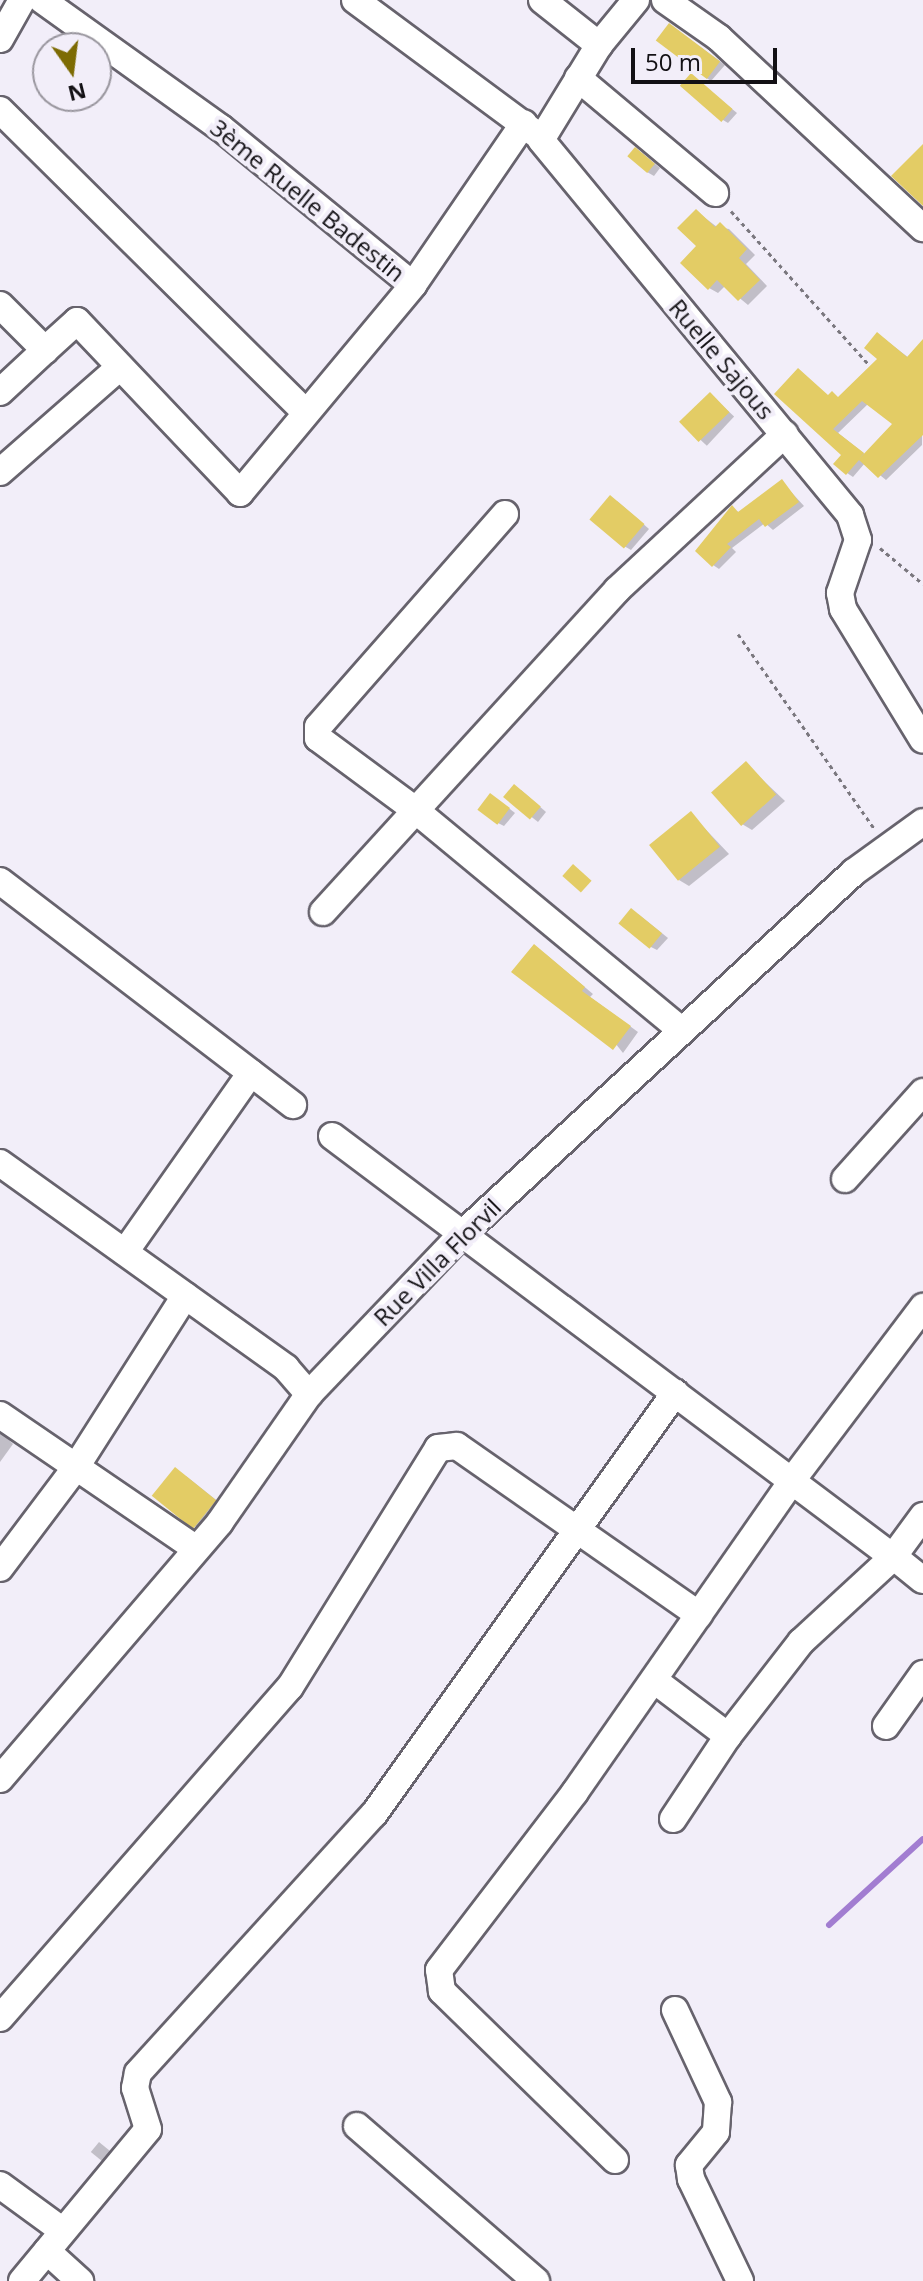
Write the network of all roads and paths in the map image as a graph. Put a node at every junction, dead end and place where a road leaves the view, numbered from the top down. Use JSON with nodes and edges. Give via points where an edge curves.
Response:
{"nodes":[{"id":1,"x":22,"y":0,"type":"edge"},
{"id":2,"x":42,"y":0,"type":"edge"},
{"id":3,"x":355,"y":0,"type":"edge"},
{"id":4,"x":542,"y":0,"type":"edge"},
{"id":5,"x":636,"y":0,"type":"edge"},
{"id":6,"x":665,"y":0,"type":"edge"},
{"id":7,"x":0,"y":39,"type":"edge"},
{"id":8,"x":599,"y":45,"type":"junction"},
{"id":9,"x":578,"y":78,"type":"junction"},
{"id":10,"x":0,"y":110,"type":"edge"},
{"id":11,"x":532,"y":131,"type":"junction"},
{"id":12,"x":715,"y":193,"type":"joint"},
{"id":13,"x":923,"y":228,"type":"edge"},
{"id":14,"x":413,"y":285,"type":"junction"},
{"id":15,"x":0,"y":305,"type":"edge"},
{"id":16,"x":45,"y":350,"type":"junction"},
{"id":17,"x":869,"y":365,"type":"dead end"},
{"id":18,"x":120,"y":367,"type":"junction"},
{"id":19,"x":0,"y":392,"type":"edge"},
{"id":20,"x":305,"y":412,"type":"junction"},
{"id":21,"x":785,"y":434,"type":"junction"},
{"id":22,"x":0,"y":472,"type":"edge"},
{"id":23,"x":505,"y":514,"type":"dead end"},
{"id":24,"x":857,"y":529,"type":"junction"},
{"id":25,"x":923,"y":584,"type":"edge"},
{"id":26,"x":738,"y":634,"type":"dead end"},
{"id":27,"x":923,"y":740,"type":"edge"},
{"id":28,"x":414,"y":809,"type":"junction"},
{"id":29,"x":923,"y":822,"type":"edge"},
{"id":30,"x":887,"y":847,"type":"junction"},
{"id":31,"x":0,"y":881,"type":"edge"},
{"id":32,"x":323,"y":912,"type":"dead end"},
{"id":33,"x":681,"y":1030,"type":"junction"},
{"id":34,"x":251,"y":1073,"type":"junction"},
{"id":35,"x":923,"y":1092,"type":"edge"},
{"id":36,"x":293,"y":1105,"type":"dead end"},
{"id":37,"x":332,"y":1136,"type":"dead end"},
{"id":38,"x":0,"y":1163,"type":"edge"},
{"id":39,"x":845,"y":1179,"type":"dead end"},
{"id":40,"x":460,"y":1236,"type":"junction"},
{"id":41,"x":125,"y":1252,"type":"junction"},
{"id":42,"x":185,"y":1296,"type":"junction"},
{"id":43,"x":920,"y":1316,"type":"edge"},
{"id":44,"x":675,"y":1393,"type":"junction"},
{"id":45,"x":309,"y":1394,"type":"junction"},
{"id":46,"x":0,"y":1415,"type":"edge"},
{"id":47,"x":76,"y":1467,"type":"junction"},
{"id":48,"x":793,"y":1479,"type":"junction"},
{"id":49,"x":923,"y":1516,"type":"edge"},
{"id":50,"x":576,"y":1532,"type":"junction"},
{"id":51,"x":195,"y":1548,"type":"junction"},
{"id":52,"x":893,"y":1557,"type":"junction"},
{"id":53,"x":0,"y":1568,"type":"edge"},
{"id":54,"x":923,"y":1580,"type":"edge"},
{"id":55,"x":699,"y":1615,"type":"junction"},
{"id":56,"x":923,"y":1674,"type":"edge"},
{"id":57,"x":654,"y":1680,"type":"junction"},
{"id":58,"x":886,"y":1726,"type":"dead end"},
{"id":59,"x":728,"y":1736,"type":"junction"},
{"id":60,"x":7,"y":1772,"type":"edge"},
{"id":61,"x":673,"y":1819,"type":"dead end"},
{"id":62,"x":675,"y":2010,"type":"dead end"},
{"id":63,"x":0,"y":2018,"type":"edge"},
{"id":64,"x":357,"y":2126,"type":"dead end"},
{"id":65,"x":615,"y":2160,"type":"dead end"},
{"id":66,"x":0,"y":2185,"type":"edge"},
{"id":67,"x":55,"y":2241,"type":"junction"},
{"id":68,"x":22,"y":2281,"type":"edge"},
{"id":69,"x":80,"y":2281,"type":"edge"},
{"id":70,"x":536,"y":2281,"type":"edge"},
{"id":71,"x":740,"y":2281,"type":"edge"}],
"edges":[{"from":1,"to":7,"type":"street"},
{"from":2,"to":14,"type":"street","name":"3ème Ruelle Badestin","via":[[221,128]]},
{"from":3,"to":11,"type":"street","name":"Ruelle Sajous"},
{"from":4,"to":8,"type":"street"},
{"from":5,"to":8,"type":"street"},
{"from":6,"to":13,"type":"street","via":[[719,38]]},
{"from":8,"to":9,"type":"street"},
{"from":9,"to":11,"type":"street"},
{"from":9,"to":12,"type":"street"},
{"from":10,"to":20,"type":"street"},
{"from":11,"to":14,"type":"street","name":"3ème Ruelle Badestin"},
{"from":11,"to":21,"type":"street","name":"Ruelle Sajous"},
{"from":12,"to":17,"type":"path"},
{"from":14,"to":20,"type":"street"},
{"from":15,"to":16,"type":"street"},
{"from":16,"to":18,"type":"street","via":[[77,321]]},
{"from":16,"to":19,"type":"street"},
{"from":18,"to":20,"type":"street","via":[[240,493]]},
{"from":18,"to":22,"type":"street"},
{"from":21,"to":24,"type":"street","name":"Ruelle Sajous"},
{"from":21,"to":28,"type":"street","via":[[617,590]]},
{"from":23,"to":28,"type":"street","via":[[318,727],[322,746]]},
{"from":24,"to":25,"type":"path"},
{"from":24,"to":27,"type":"street","via":[[840,593],[843,609]]},
{"from":26,"to":30,"type":"path"},
{"from":28,"to":32,"type":"street"},
{"from":28,"to":33,"type":"street"},
{"from":29,"to":30,"type":"street","name":"Rue Villa Florvil"},
{"from":30,"to":33,"type":"street","name":"Rue Villa Florvil"},
{"from":31,"to":34,"type":"street"},
{"from":33,"to":40,"type":"street","name":"Rue Villa Florvil"},
{"from":34,"to":36,"type":"street"},
{"from":34,"to":41,"type":"street"},
{"from":35,"to":39,"type":"street"},
{"from":37,"to":40,"type":"street"},
{"from":38,"to":41,"type":"street"},
{"from":40,"to":44,"type":"street"},
{"from":40,"to":45,"type":"street","name":"Rue Villa Florvil"},
{"from":41,"to":42,"type":"street"},
{"from":42,"to":45,"type":"street","via":[[286,1368]]},
{"from":42,"to":47,"type":"street"},
{"from":43,"to":48,"type":"street"},
{"from":44,"to":48,"type":"street"},
{"from":44,"to":50,"type":"street"},
{"from":45,"to":51,"type":"street","name":"Rue Villa Florvil","via":[[220,1522]]},
{"from":46,"to":47,"type":"street"},
{"from":47,"to":51,"type":"street"},
{"from":47,"to":53,"type":"street"},
{"from":48,"to":52,"type":"street"},
{"from":48,"to":55,"type":"street"},
{"from":49,"to":52,"type":"street"},
{"from":50,"to":55,"type":"street"},
{"from":50,"to":63,"type":"street","via":[[457,1446],[438,1448],[290,1687]]},
{"from":50,"to":67,"type":"street","via":[[374,1814],[138,2073],[135,2088],[148,2129]]},
{"from":51,"to":60,"type":"street","name":"Rue Villa Florvil"},
{"from":52,"to":54,"type":"street"},
{"from":52,"to":59,"type":"street","via":[[801,1642]]},
{"from":55,"to":57,"type":"street"},
{"from":56,"to":58,"type":"street"},
{"from":57,"to":59,"type":"street"},
{"from":57,"to":65,"type":"street","via":[[444,1962],[438,1978],[442,1991]]},
{"from":59,"to":61,"type":"street"},
{"from":62,"to":71,"type":"street","via":[[718,2102],[716,2132],[689,2165],[691,2179]]},
{"from":64,"to":70,"type":"street"},
{"from":66,"to":67,"type":"street"},
{"from":67,"to":68,"type":"street"},
{"from":67,"to":69,"type":"street"}]}
